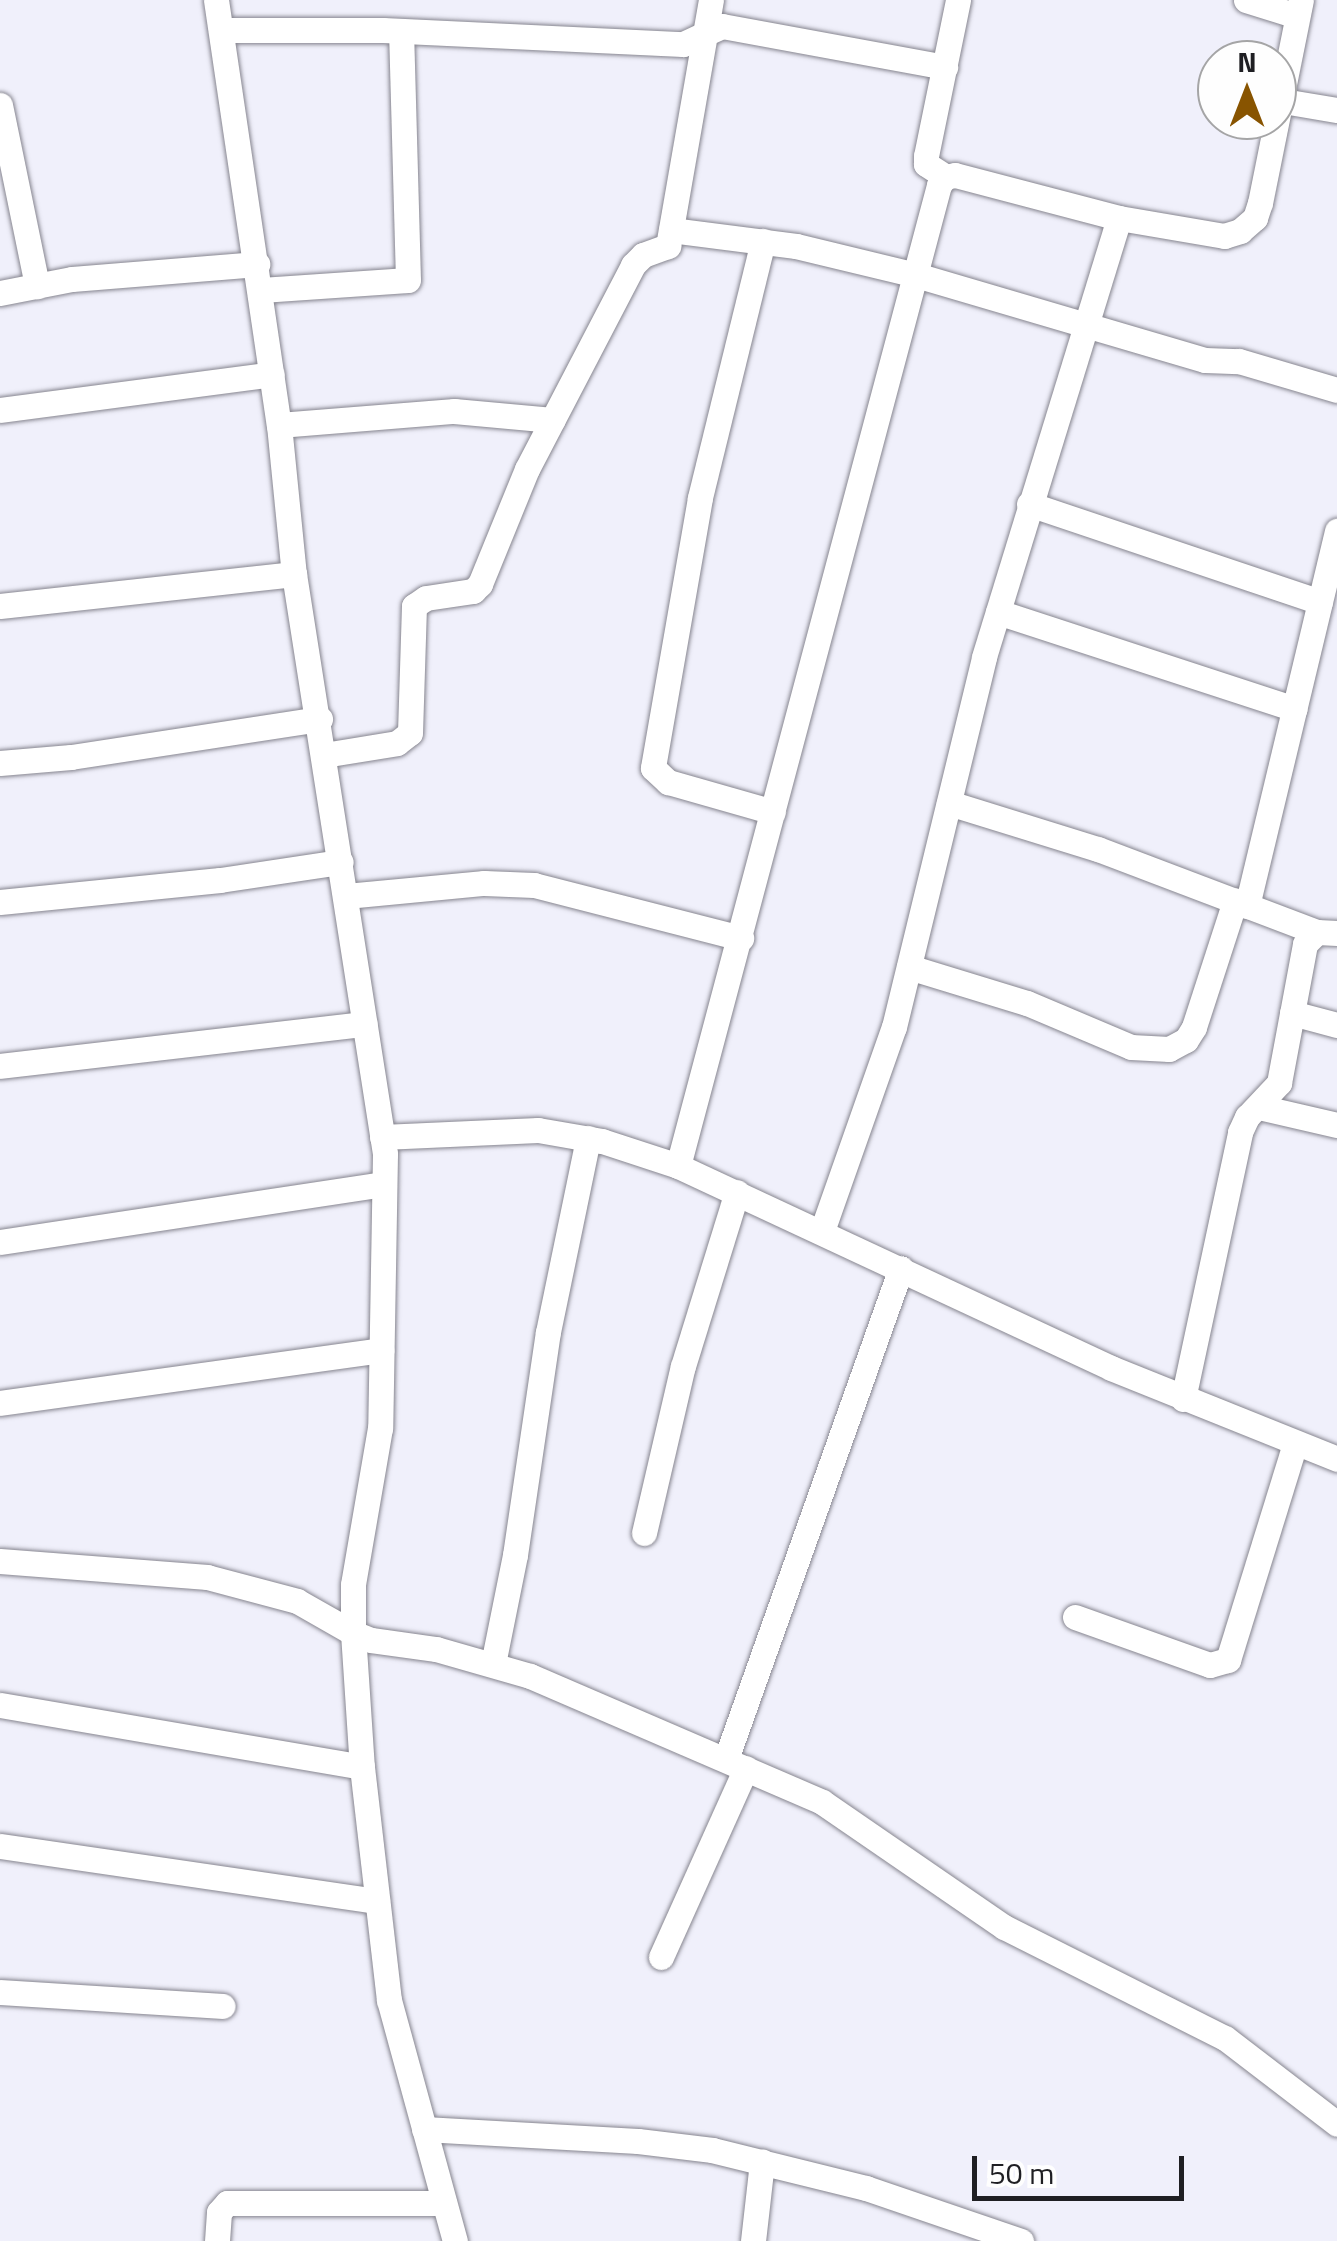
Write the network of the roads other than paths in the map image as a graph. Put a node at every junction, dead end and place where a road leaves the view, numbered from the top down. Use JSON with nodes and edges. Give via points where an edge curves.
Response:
{"nodes":[{"id":1,"x":216,"y":0,"type":"edge"},
{"id":2,"x":711,"y":0,"type":"edge"},
{"id":3,"x":958,"y":0,"type":"edge"},
{"id":4,"x":1246,"y":0,"type":"edge"},
{"id":5,"x":1299,"y":8,"type":"edge"},
{"id":6,"x":222,"y":30,"type":"junction"},
{"id":7,"x":400,"y":31,"type":"junction"},
{"id":8,"x":706,"y":32,"type":"junction"},
{"id":9,"x":1293,"y":40,"type":"edge"},
{"id":10,"x":944,"y":67,"type":"junction"},
{"id":11,"x":1297,"y":103,"type":"edge"},
{"id":12,"x":0,"y":105,"type":"edge"},
{"id":13,"x":1337,"y":110,"type":"edge"},
{"id":14,"x":1274,"y":140,"type":"edge"},
{"id":15,"x":946,"y":177,"type":"junction"},
{"id":16,"x":1119,"y":218,"type":"junction"},
{"id":17,"x":671,"y":230,"type":"junction"},
{"id":18,"x":763,"y":241,"type":"junction"},
{"id":19,"x":916,"y":275,"type":"junction"},
{"id":20,"x":259,"y":277,"type":"junction"},
{"id":21,"x":37,"y":286,"type":"junction"},
{"id":22,"x":0,"y":293,"type":"edge"},
{"id":23,"x":1085,"y":327,"type":"junction"},
{"id":24,"x":272,"y":374,"type":"junction"},
{"id":25,"x":1337,"y":390,"type":"edge"},
{"id":26,"x":0,"y":410,"type":"edge"},
{"id":27,"x":553,"y":420,"type":"junction"},
{"id":28,"x":279,"y":425,"type":"junction"},
{"id":29,"x":1029,"y":504,"type":"junction"},
{"id":30,"x":1337,"y":531,"type":"edge"},
{"id":31,"x":294,"y":574,"type":"junction"},
{"id":32,"x":1320,"y":602,"type":"junction"},
{"id":33,"x":0,"y":606,"type":"edge"},
{"id":34,"x":998,"y":612,"type":"junction"},
{"id":35,"x":1295,"y":709,"type":"junction"},
{"id":36,"x":320,"y":719,"type":"junction"},
{"id":37,"x":324,"y":755,"type":"junction"},
{"id":38,"x":0,"y":763,"type":"edge"},
{"id":39,"x":950,"y":803,"type":"junction"},
{"id":40,"x":772,"y":812,"type":"junction"},
{"id":41,"x":341,"y":862,"type":"junction"},
{"id":42,"x":346,"y":896,"type":"junction"},
{"id":43,"x":0,"y":902,"type":"edge"},
{"id":44,"x":1241,"y":904,"type":"junction"},
{"id":45,"x":1327,"y":932,"type":"edge"},
{"id":46,"x":741,"y":938,"type":"junction"},
{"id":47,"x":910,"y":966,"type":"junction"},
{"id":48,"x":1292,"y":1012,"type":"junction"},
{"id":49,"x":366,"y":1024,"type":"junction"},
{"id":50,"x":1337,"y":1026,"type":"edge"},
{"id":51,"x":0,"y":1066,"type":"edge"},
{"id":52,"x":1259,"y":1107,"type":"junction"},
{"id":53,"x":1337,"y":1125,"type":"edge"},
{"id":54,"x":382,"y":1138,"type":"junction"},
{"id":55,"x":588,"y":1138,"type":"junction"},
{"id":56,"x":678,"y":1166,"type":"junction"},
{"id":57,"x":384,"y":1184,"type":"junction"},
{"id":58,"x":738,"y":1192,"type":"junction"},
{"id":59,"x":822,"y":1231,"type":"junction"},
{"id":60,"x":0,"y":1242,"type":"edge"},
{"id":61,"x":901,"y":1268,"type":"junction"},
{"id":62,"x":381,"y":1350,"type":"junction"},
{"id":63,"x":1183,"y":1398,"type":"junction"},
{"id":64,"x":0,"y":1403,"type":"edge"},
{"id":65,"x":1295,"y":1444,"type":"junction"},
{"id":66,"x":1337,"y":1459,"type":"edge"},
{"id":67,"x":644,"y":1532,"type":"dead end"},
{"id":68,"x":0,"y":1562,"type":"edge"},
{"id":69,"x":1075,"y":1617,"type":"dead end"},
{"id":70,"x":353,"y":1633,"type":"junction"},
{"id":71,"x":493,"y":1664,"type":"junction"},
{"id":72,"x":0,"y":1705,"type":"edge"},
{"id":73,"x":736,"y":1764,"type":"junction"},
{"id":74,"x":362,"y":1767,"type":"junction"},
{"id":75,"x":0,"y":1846,"type":"edge"},
{"id":76,"x":377,"y":1901,"type":"junction"},
{"id":77,"x":661,"y":1957,"type":"dead end"},
{"id":78,"x":0,"y":1992,"type":"edge"},
{"id":79,"x":223,"y":2006,"type":"dead end"},
{"id":80,"x":1337,"y":2124,"type":"edge"},
{"id":81,"x":424,"y":2129,"type":"junction"},
{"id":82,"x":762,"y":2162,"type":"junction"},
{"id":83,"x":444,"y":2204,"type":"junction"},
{"id":84,"x":217,"y":2241,"type":"edge"},
{"id":85,"x":454,"y":2241,"type":"edge"},
{"id":86,"x":753,"y":2241,"type":"edge"},
{"id":87,"x":1021,"y":2241,"type":"edge"}],
"edges":[{"from":1,"to":6,"type":"street"},
{"from":2,"to":8,"type":"street"},
{"from":3,"to":10,"type":"street"},
{"from":4,"to":5,"type":"street"},
{"from":5,"to":9,"type":"street"},
{"from":6,"to":7,"type":"street"},
{"from":6,"to":20,"type":"street"},
{"from":7,"to":8,"type":"street","via":[[683,44]]},
{"from":7,"to":20,"type":"street","via":[[408,280]]},
{"from":8,"to":10,"type":"street","via":[[722,26]]},
{"from":8,"to":17,"type":"street"},
{"from":10,"to":15,"type":"street","via":[[926,164]]},
{"from":11,"to":13,"type":"street"},
{"from":12,"to":21,"type":"street"},
{"from":14,"to":16,"type":"street","via":[[1255,218],[1240,231],[1224,236]]},
{"from":15,"to":16,"type":"street"},
{"from":15,"to":19,"type":"street"},
{"from":16,"to":23,"type":"street"},
{"from":17,"to":18,"type":"street"},
{"from":17,"to":27,"type":"street","via":[[665,251],[636,259]]},
{"from":18,"to":19,"type":"street"},
{"from":18,"to":40,"type":"street","via":[[700,498],[653,768],[668,782]]},
{"from":19,"to":23,"type":"street"},
{"from":19,"to":40,"type":"street"},
{"from":20,"to":21,"type":"street"},
{"from":20,"to":24,"type":"street"},
{"from":21,"to":22,"type":"street"},
{"from":23,"to":25,"type":"street"},
{"from":23,"to":29,"type":"street"},
{"from":24,"to":26,"type":"street"},
{"from":24,"to":28,"type":"street"},
{"from":27,"to":28,"type":"street","via":[[454,411]]},
{"from":27,"to":37,"type":"street","via":[[480,584],[474,592],[426,598],[414,606],[410,733],[396,743]]},
{"from":28,"to":31,"type":"street"},
{"from":29,"to":32,"type":"street"},
{"from":29,"to":34,"type":"street"},
{"from":30,"to":32,"type":"street"},
{"from":31,"to":33,"type":"street"},
{"from":31,"to":36,"type":"street"},
{"from":32,"to":35,"type":"street"},
{"from":34,"to":35,"type":"street"},
{"from":34,"to":39,"type":"street"},
{"from":35,"to":44,"type":"street"},
{"from":36,"to":37,"type":"street"},
{"from":36,"to":38,"type":"street"},
{"from":37,"to":41,"type":"street"},
{"from":39,"to":44,"type":"street","via":[[1098,849]]},
{"from":39,"to":47,"type":"street"},
{"from":40,"to":46,"type":"street"},
{"from":41,"to":42,"type":"street"},
{"from":41,"to":43,"type":"street"},
{"from":42,"to":46,"type":"street","via":[[534,885]]},
{"from":42,"to":49,"type":"street"},
{"from":44,"to":45,"type":"street"},
{"from":44,"to":47,"type":"street","via":[[1194,1027],[1169,1050],[1131,1046],[1027,1003]]},
{"from":45,"to":48,"type":"street","via":[[1305,944]]},
{"from":46,"to":56,"type":"street"},
{"from":47,"to":59,"type":"street"},
{"from":48,"to":50,"type":"street"},
{"from":48,"to":52,"type":"street","via":[[1279,1083]]},
{"from":49,"to":51,"type":"street"},
{"from":49,"to":54,"type":"street"},
{"from":52,"to":53,"type":"street"},
{"from":52,"to":63,"type":"street","via":[[1240,1132]]},
{"from":54,"to":55,"type":"street","via":[[538,1130]]},
{"from":54,"to":57,"type":"street"},
{"from":55,"to":56,"type":"street"},
{"from":55,"to":71,"type":"street"},
{"from":56,"to":58,"type":"street"},
{"from":57,"to":60,"type":"street"},
{"from":57,"to":62,"type":"street"},
{"from":58,"to":59,"type":"street"},
{"from":58,"to":67,"type":"street","via":[[683,1366]]},
{"from":59,"to":61,"type":"street"},
{"from":61,"to":63,"type":"street"},
{"from":61,"to":73,"type":"street"},
{"from":62,"to":64,"type":"street"},
{"from":62,"to":70,"type":"street","via":[[380,1428],[353,1584]]},
{"from":63,"to":65,"type":"street"},
{"from":65,"to":66,"type":"street"},
{"from":65,"to":69,"type":"street","via":[[1228,1660],[1210,1664]]},
{"from":68,"to":70,"type":"street","via":[[207,1577],[296,1601]]},
{"from":70,"to":71,"type":"street"},
{"from":70,"to":74,"type":"street"},
{"from":71,"to":73,"type":"street"},
{"from":72,"to":74,"type":"street"},
{"from":73,"to":77,"type":"street"},
{"from":73,"to":80,"type":"street","via":[[822,1802],[1004,1927],[1225,2038]]},
{"from":74,"to":76,"type":"street"},
{"from":75,"to":76,"type":"street"},
{"from":76,"to":81,"type":"street","via":[[389,2000]]},
{"from":78,"to":79,"type":"street"},
{"from":81,"to":82,"type":"street","via":[[638,2141]]},
{"from":81,"to":83,"type":"street"},
{"from":82,"to":86,"type":"street"},
{"from":82,"to":87,"type":"street","via":[[866,2188]]},
{"from":83,"to":84,"type":"street","via":[[227,2202],[219,2212]]},
{"from":83,"to":85,"type":"street"}]}
